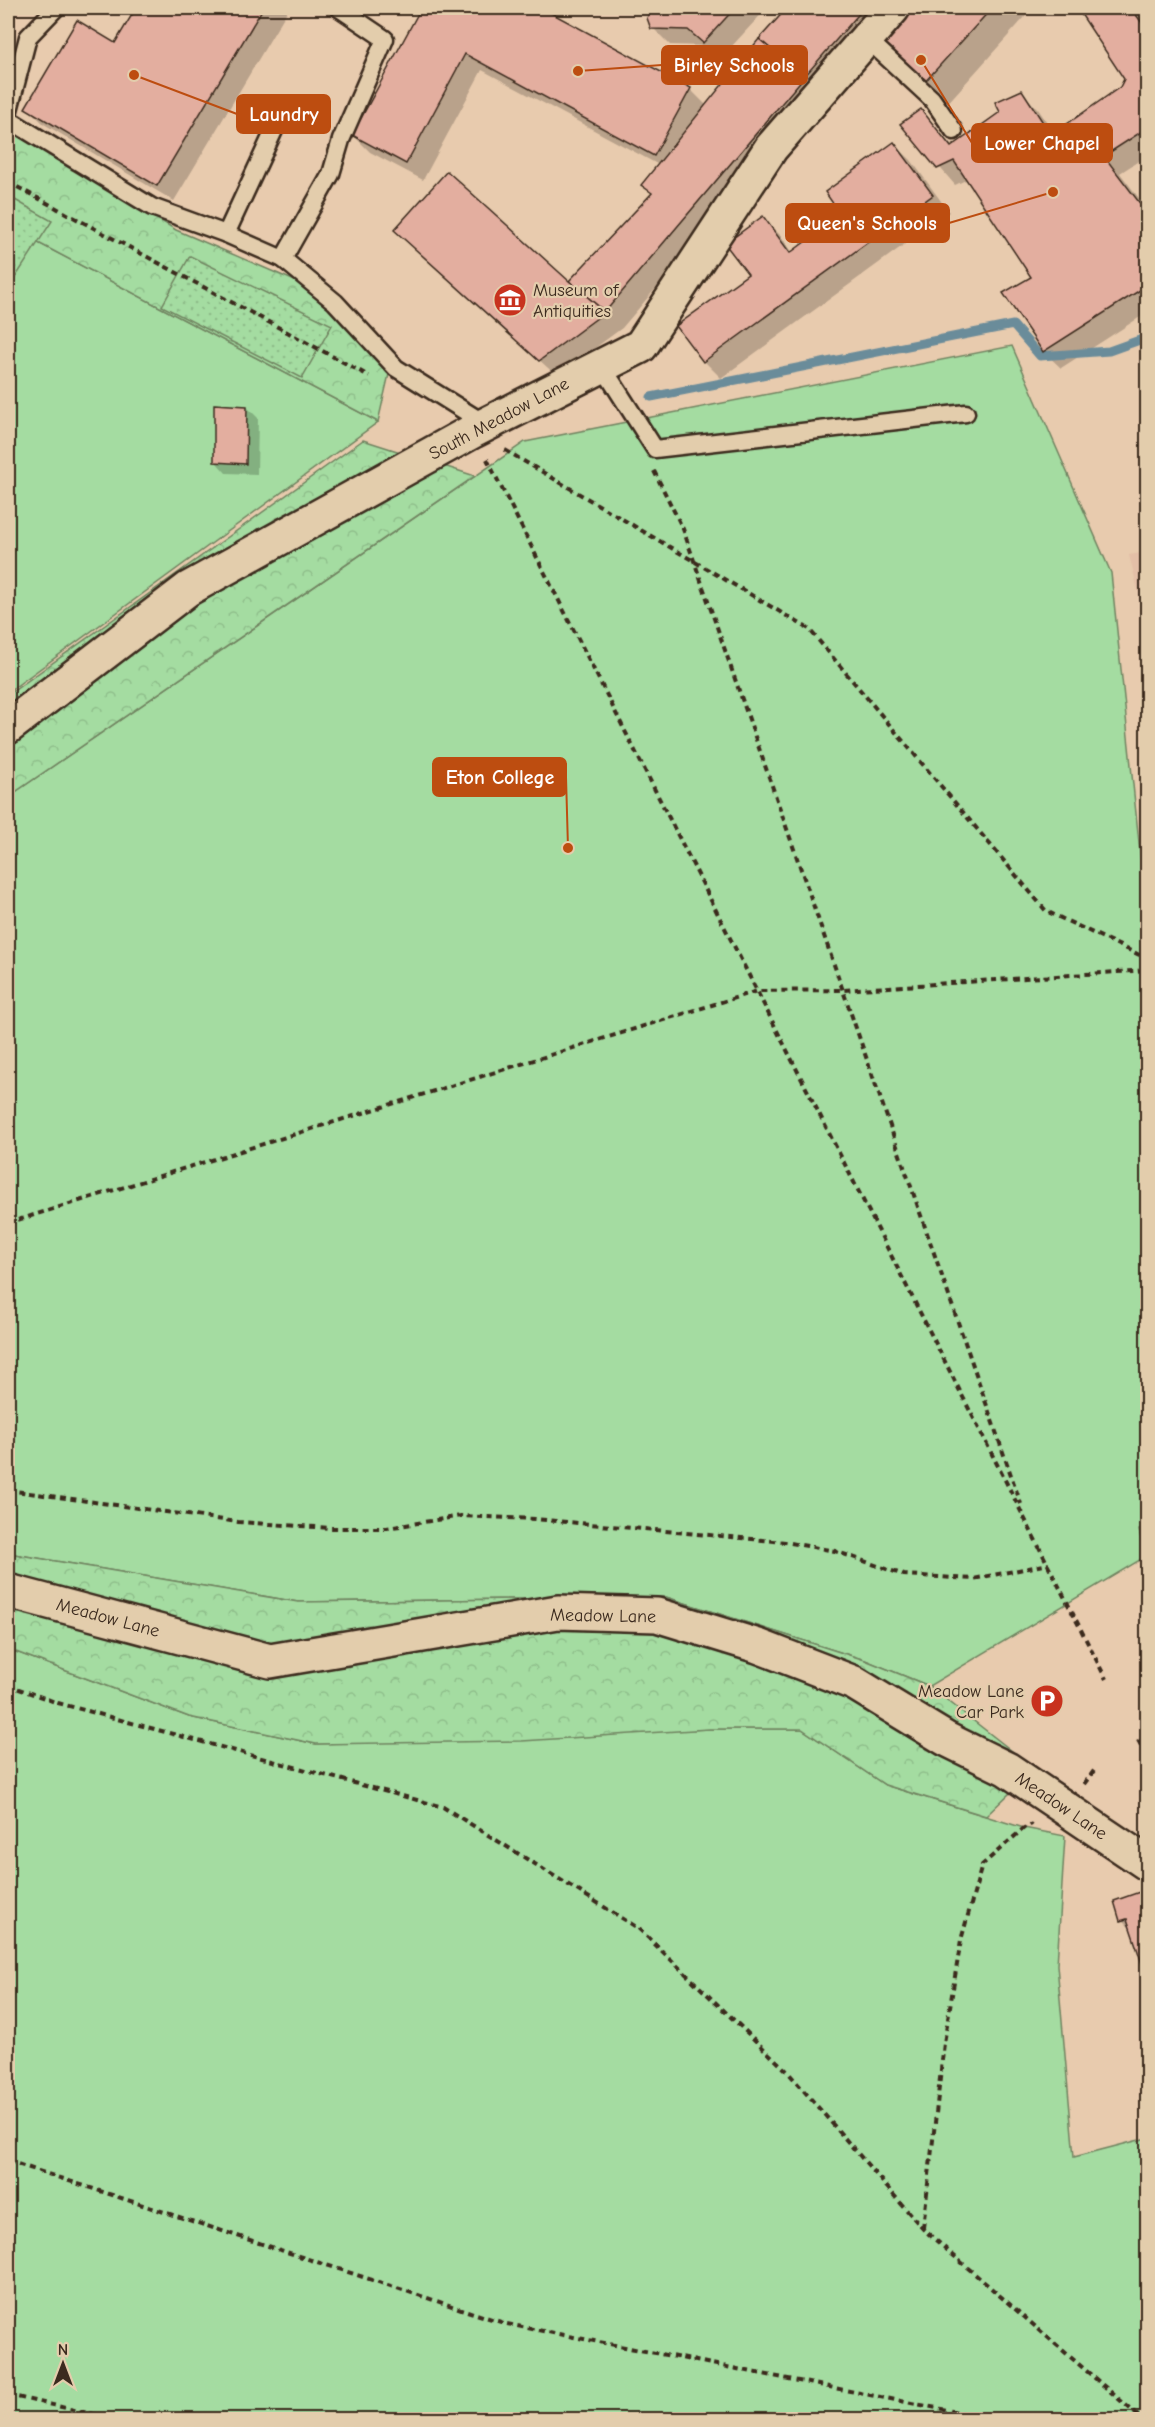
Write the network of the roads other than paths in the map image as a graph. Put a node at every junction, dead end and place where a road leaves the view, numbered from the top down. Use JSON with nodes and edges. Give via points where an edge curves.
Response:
{"nodes":[{"id":1,"x":56,"y":8,"type":"edge"},
{"id":2,"x":339,"y":8,"type":"edge"},
{"id":3,"x":892,"y":8,"type":"edge"},
{"id":4,"x":866,"y":38,"type":"junction"},
{"id":5,"x":8,"y":114,"type":"edge"},
{"id":6,"x":8,"y":119,"type":"edge"},
{"id":7,"x":277,"y":124,"type":"dead end"},
{"id":8,"x":954,"y":131,"type":"dead end"},
{"id":9,"x":226,"y":234,"type":"junction"},
{"id":10,"x":283,"y":259,"type":"junction"},
{"id":11,"x":602,"y":366,"type":"junction"},
{"id":12,"x":966,"y":413,"type":"dead end"},
{"id":13,"x":480,"y":428,"type":"junction"},
{"id":14,"x":8,"y":727,"type":"edge"},
{"id":15,"x":8,"y":1591,"type":"edge"},
{"id":16,"x":1148,"y":1864,"type":"edge"}],
"edges":[{"from":1,"to":5,"type":"lane","via":[[28,37]]},
{"from":2,"to":10,"type":"lane","via":[[385,39],[341,140],[331,174]]},
{"from":3,"to":4,"type":"street","name":"South Meadow Lane"},
{"from":4,"to":8,"type":"lane","via":[[932,99]]},
{"from":4,"to":11,"type":"street","name":"South Meadow Lane","via":[[771,148],[641,346]]},
{"from":6,"to":9,"type":"lane","via":[[152,207]]},
{"from":7,"to":9,"type":"lane"},
{"from":9,"to":10,"type":"lane"},
{"from":10,"to":13,"type":"lane","via":[[335,302],[396,368]]},
{"from":11,"to":12,"type":"lane","via":[[655,449]]},
{"from":11,"to":13,"type":"street","name":"South Meadow Lane"},
{"from":13,"to":14,"type":"street","name":"South Meadow Lane","via":[[188,589]]},
{"from":15,"to":16,"type":"street","name":"Meadow Lane","via":[[270,1661],[558,1612],[657,1615],[758,1646],[854,1683],[946,1739],[1007,1769]]}]}
